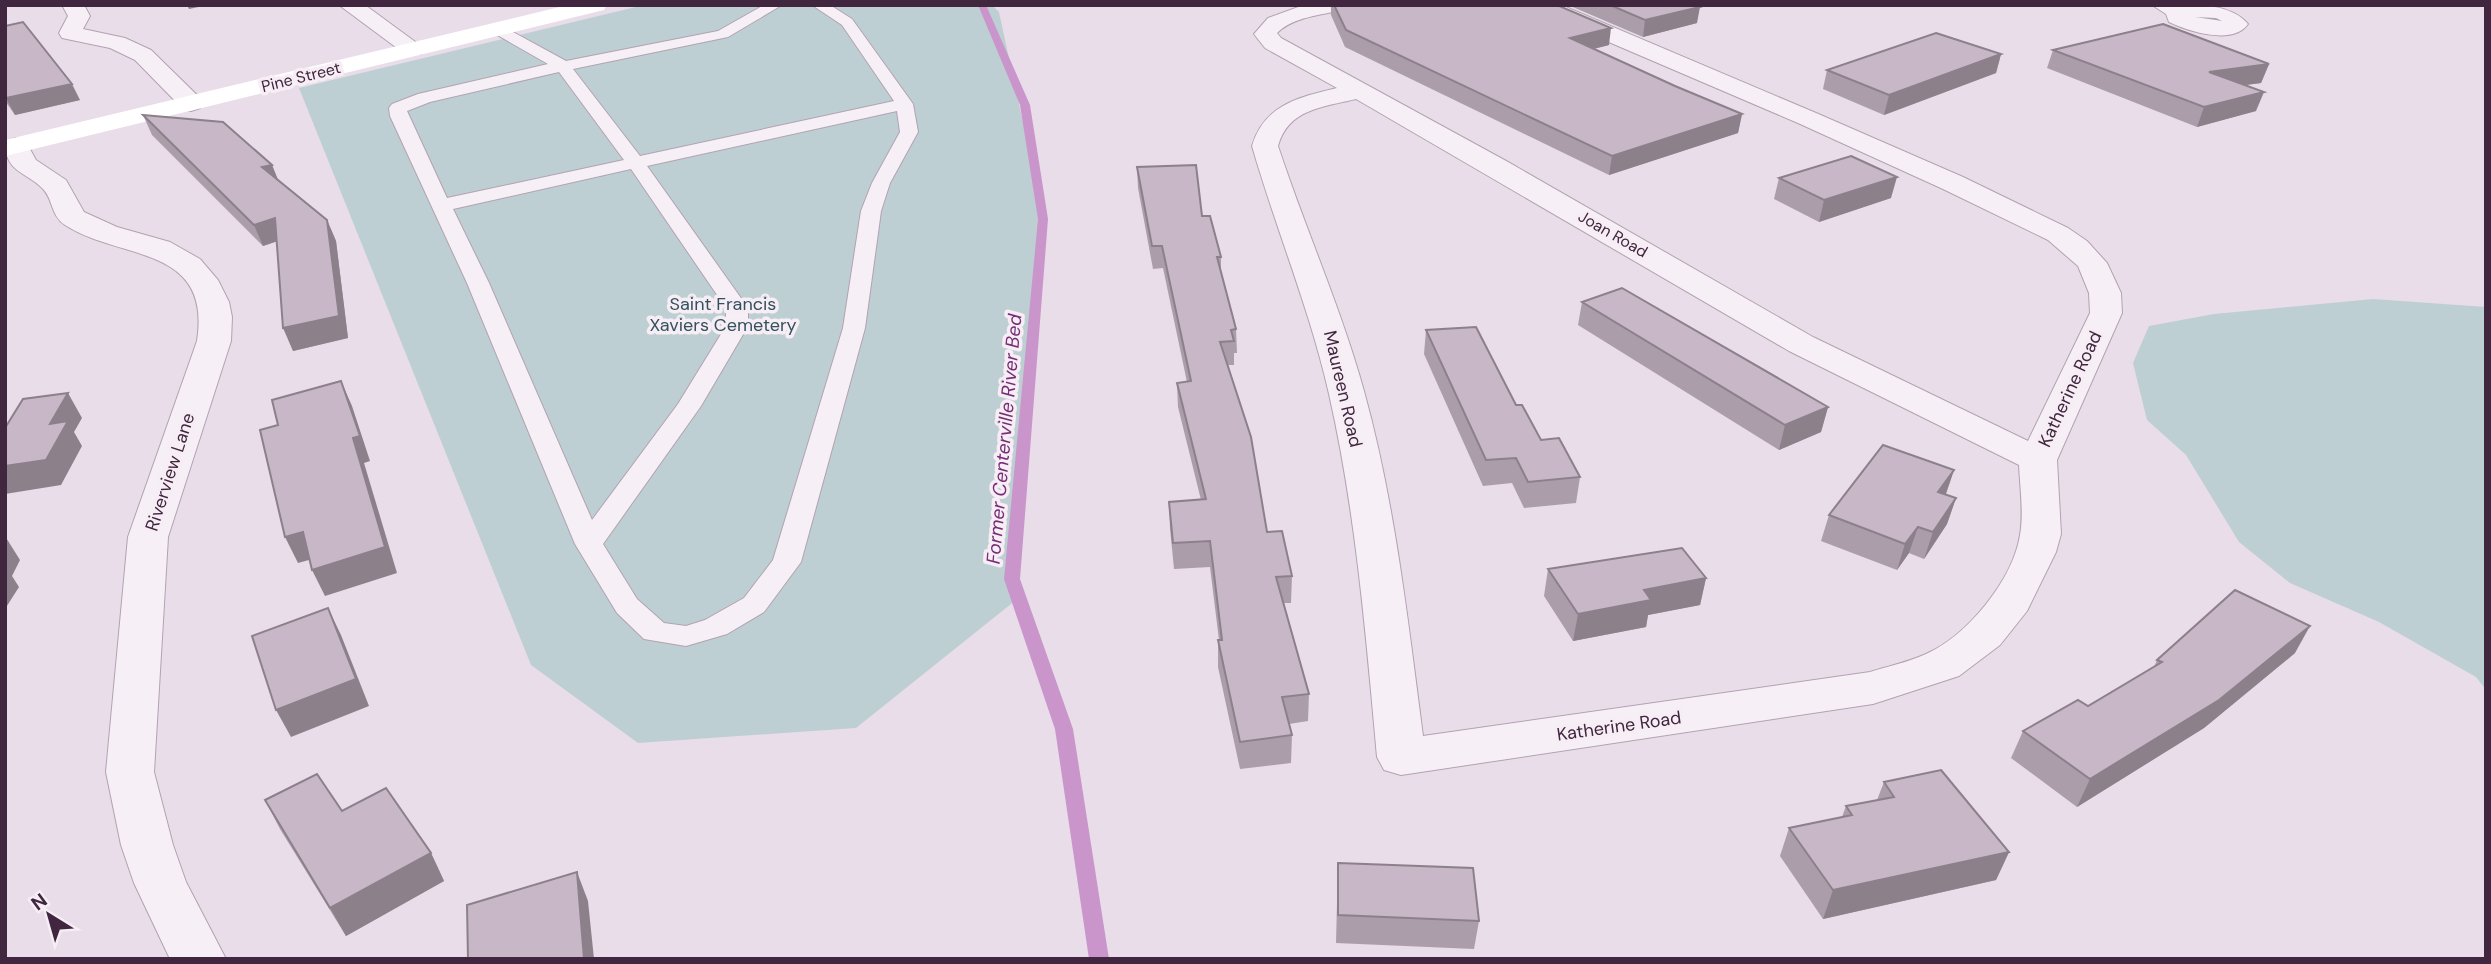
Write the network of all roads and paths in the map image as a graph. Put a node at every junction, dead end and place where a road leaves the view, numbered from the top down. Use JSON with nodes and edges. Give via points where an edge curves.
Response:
{"nodes":[{"id":1,"x":73,"y":5,"type":"edge"},
{"id":2,"x":350,"y":5,"type":"edge"},
{"id":3,"x":596,"y":5,"type":"edge"},
{"id":4,"x":775,"y":5,"type":"edge"},
{"id":5,"x":819,"y":5,"type":"edge"},
{"id":6,"x":1335,"y":5,"type":"edge"},
{"id":7,"x":1542,"y":5,"type":"edge"},
{"id":8,"x":850,"y":14,"type":"edge"},
{"id":9,"x":497,"y":29,"type":"junction"},
{"id":10,"x":413,"y":49,"type":"junction"},
{"id":11,"x":562,"y":65,"type":"junction"},
{"id":12,"x":1359,"y":91,"type":"junction"},
{"id":13,"x":191,"y":103,"type":"junction"},
{"id":14,"x":904,"y":104,"type":"junction"},
{"id":15,"x":13,"y":162,"type":"edge"},
{"id":16,"x":636,"y":163,"type":"junction"},
{"id":17,"x":442,"y":205,"type":"junction"},
{"id":18,"x":2038,"y":460,"type":"junction"},
{"id":19,"x":589,"y":544,"type":"junction"},
{"id":20,"x":1401,"y":757,"type":"joint"},
{"id":21,"x":198,"y":959,"type":"edge"}],
"edges":[{"from":1,"to":13,"type":"street","via":[[79,16],[70,33],[117,43],[143,55]]},
{"from":2,"to":10,"type":"street"},
{"from":3,"to":9,"type":"main road","name":"Pine Street"},
{"from":4,"to":11,"type":"lane","via":[[723,34]]},
{"from":5,"to":8,"type":"lane"},
{"from":6,"to":12,"type":"street","name":"Joan Road","via":[[1275,22],[1265,34],[1273,43]]},
{"from":7,"to":18,"type":"street","name":"Katherine Road","via":[[1953,183],[2076,247],[2101,278],[2106,313]]},
{"from":8,"to":14,"type":"lane"},
{"from":9,"to":10,"type":"main road","name":"Pine Street"},
{"from":9,"to":11,"type":"lane"},
{"from":10,"to":13,"type":"main road","name":"Pine Street"},
{"from":11,"to":16,"type":"lane"},
{"from":11,"to":17,"type":"lane","via":[[398,108]]},
{"from":12,"to":18,"type":"street","name":"Joan Road","via":[[1801,344]]},
{"from":12,"to":20,"type":"street","name":"Maureen Road","via":[[1283,114],[1269,128],[1265,146],[1324,310],[1347,395],[1382,580]]},
{"from":13,"to":15,"type":"main road","name":"Pine Street"},
{"from":14,"to":16,"type":"lane"},
{"from":14,"to":19,"type":"lane","via":[[909,132],[871,211],[854,328],[787,562],[754,605],[686,636],[655,632],[627,606]]},
{"from":15,"to":21,"type":"street","name":"Riverview Lane","via":[[56,185],[71,216],[157,247],[187,263],[205,285],[215,311],[214,341],[148,537],[130,772],[160,883]]},
{"from":16,"to":17,"type":"lane"},
{"from":16,"to":19,"type":"lane","via":[[737,308],[737,326],[689,405]]},
{"from":17,"to":19,"type":"lane"},
{"from":18,"to":20,"type":"street","name":"Katherine Road","via":[[2042,516],[2036,552],[1999,618],[1984,635],[1942,665],[1873,688]]}]}
